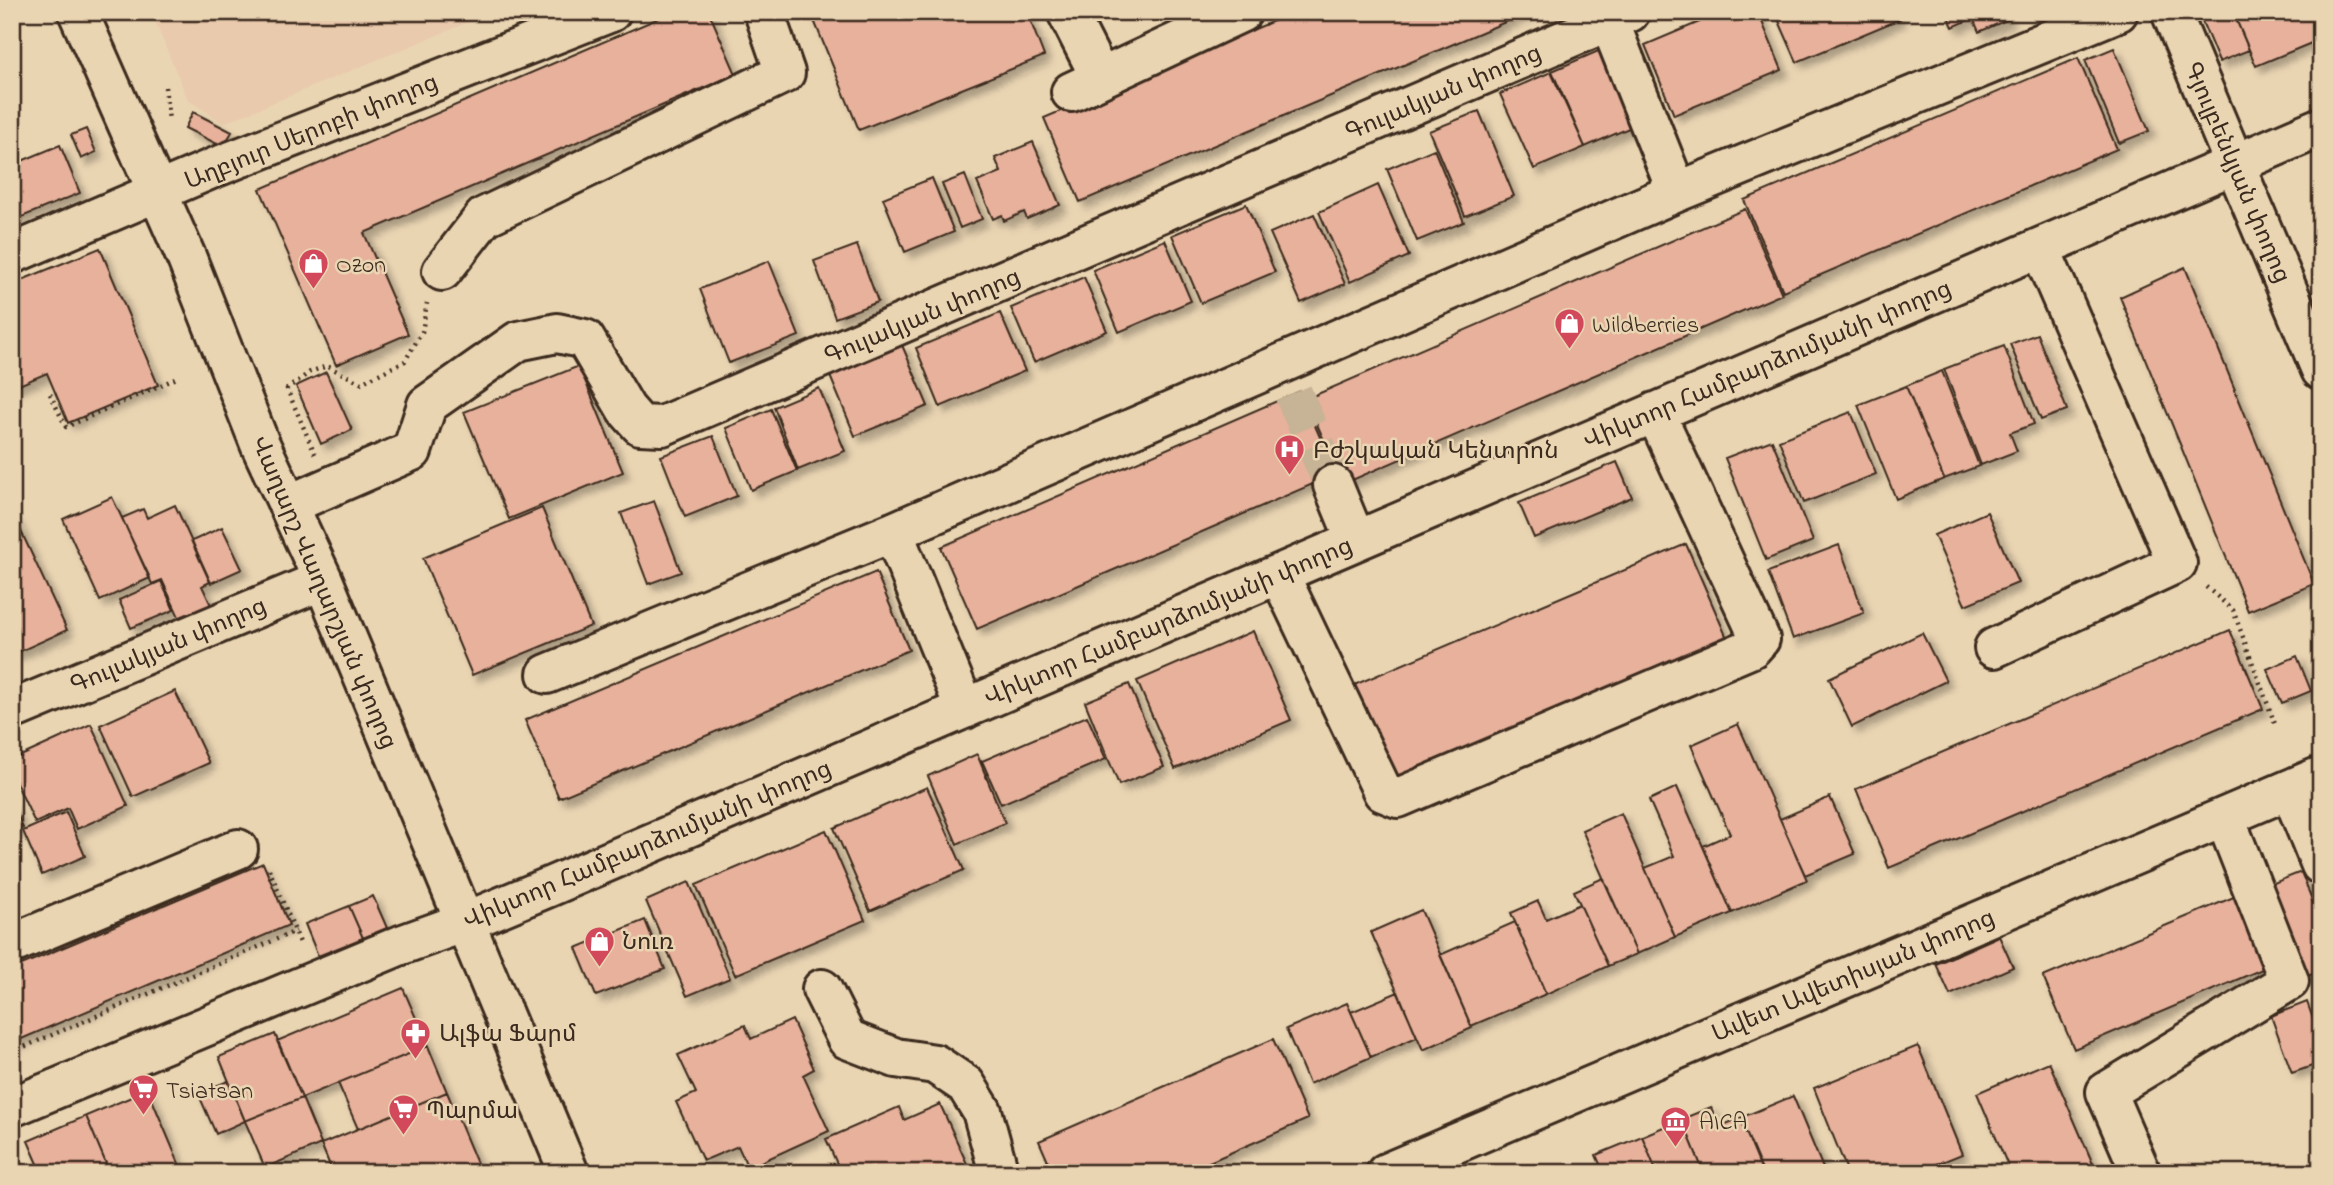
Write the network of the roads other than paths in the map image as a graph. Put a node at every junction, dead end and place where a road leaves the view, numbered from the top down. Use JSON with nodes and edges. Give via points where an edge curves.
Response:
{"nodes":[{"id":1,"x":78,"y":12,"type":"edge"},
{"id":2,"x":611,"y":12,"type":"edge"},
{"id":3,"x":764,"y":12,"type":"edge"},
{"id":4,"x":1067,"y":12,"type":"edge"},
{"id":5,"x":1242,"y":12,"type":"edge"},
{"id":6,"x":2118,"y":12,"type":"edge"},
{"id":7,"x":2172,"y":12,"type":"edge"},
{"id":8,"x":1619,"y":16,"type":"edge"},
{"id":9,"x":2321,"y":127,"type":"edge"},
{"id":10,"x":2233,"y":163,"type":"junction"},
{"id":11,"x":158,"y":192,"type":"junction"},
{"id":12,"x":1677,"y":192,"type":"junction"},
{"id":13,"x":2040,"y":248,"type":"junction"},
{"id":14,"x":12,"y":254,"type":"edge"},
{"id":15,"x":442,"y":271,"type":"road end"},
{"id":16,"x":2321,"y":370,"type":"edge"},
{"id":17,"x":1655,"y":412,"type":"junction"},
{"id":18,"x":1333,"y":485,"type":"tunnel mouth"},
{"id":19,"x":288,"y":505,"type":"junction"},
{"id":20,"x":893,"y":531,"type":"junction"},
{"id":21,"x":1356,"y":541,"type":"junction"},
{"id":22,"x":1279,"y":573,"type":"junction"},
{"id":23,"x":323,"y":580,"type":"junction"},
{"id":24,"x":1994,"y":648,"type":"dead end"},
{"id":25,"x":547,"y":674,"type":"dead end"},
{"id":26,"x":965,"y":709,"type":"junction"},
{"id":27,"x":12,"y":710,"type":"edge"},
{"id":28,"x":2305,"y":783,"type":"edge"},
{"id":29,"x":2225,"y":818,"type":"junction"},
{"id":30,"x":238,"y":849,"type":"road end"},
{"id":31,"x":2321,"y":864,"type":"edge"},
{"id":32,"x":465,"y":922,"type":"junction"},
{"id":33,"x":12,"y":944,"type":"edge"},
{"id":34,"x":821,"y":989,"type":"dead end"},
{"id":35,"x":12,"y":1107,"type":"edge"},
{"id":36,"x":569,"y":1173,"type":"edge"},
{"id":37,"x":999,"y":1173,"type":"edge"},
{"id":38,"x":1386,"y":1173,"type":"edge"},
{"id":39,"x":2141,"y":1173,"type":"edge"}],
"edges":[{"from":1,"to":11,"type":"street","name":"Վաղարշ Վաղարշյան փողոց"},
{"from":2,"to":11,"type":"street","name":"Աղբյուր Սերոբի փողոց"},
{"from":3,"to":15,"type":"street","via":[[785,72],[484,216]]},
{"from":4,"to":5,"type":"street","via":[[1086,85]]},
{"from":6,"to":12,"type":"street"},
{"from":7,"to":10,"type":"street","name":"Գյուլբենկյան փողոց"},
{"from":8,"to":12,"type":"street"},
{"from":8,"to":19,"type":"street","name":"Գուլակյան փողոց","via":[[662,426],[640,425],[626,410],[585,339],[557,333],[518,341],[428,405],[412,450]]},
{"from":9,"to":10,"type":"street","name":"Վիկտոր Համբարձումյանի փողոց"},
{"from":10,"to":13,"type":"street","name":"Վիկտոր Համբարձումյանի փողոց"},
{"from":10,"to":16,"type":"street","name":"Գյուլբենկյան փողոց"},
{"from":11,"to":14,"type":"street","name":"Աղբյուր Սերոբի փողոց"},
{"from":11,"to":19,"type":"street","name":"Վաղարշ Վաղարշյան փողոց"},
{"from":12,"to":20,"type":"street","via":[[1286,379]]},
{"from":13,"to":17,"type":"street","name":"Վիկտոր Համբարձումյանի փողոց"},
{"from":13,"to":24,"type":"street","via":[[2177,563]]},
{"from":17,"to":21,"type":"street","name":"Վիկտոր Համբարձումյանի փողոց"},
{"from":17,"to":22,"type":"street","via":[[1760,639],[1740,654],[1398,798],[1383,792]]},
{"from":18,"to":21,"type":"street"},
{"from":19,"to":23,"type":"street","name":"Վաղարշ Վաղարշյան փողոց"},
{"from":20,"to":25,"type":"street"},
{"from":20,"to":26,"type":"street"},
{"from":21,"to":22,"type":"street","name":"Վիկտոր Համբարձումյանի փողոց"},
{"from":22,"to":26,"type":"street","name":"Վիկտոր Համբարձումյանի փողոց"},
{"from":23,"to":27,"type":"street","name":"Գուլակյան փողոց"},
{"from":23,"to":32,"type":"street","name":"Վաղարշ Վաղարշյան փողոց"},
{"from":26,"to":32,"type":"street","name":"Վիկտոր Համբարձումյանի փողոց"},
{"from":28,"to":29,"type":"street","name":"Ավետ Ավետիսյան փողոց"},
{"from":28,"to":31,"type":"street"},
{"from":29,"to":38,"type":"street","name":"Ավետ Ավետիսյան փողոց"},
{"from":29,"to":39,"type":"street","via":[[2289,981],[2106,1092]]},
{"from":30,"to":33,"type":"street"},
{"from":32,"to":35,"type":"street","name":"Վիկտոր Համբարձումյանի փողոց"},
{"from":32,"to":36,"type":"street","name":"Վաղարշ Վաղարշյան փողոց"},
{"from":34,"to":37,"type":"street","via":[[847,1039],[895,1058],[935,1064],[965,1085],[982,1111]]}]}
